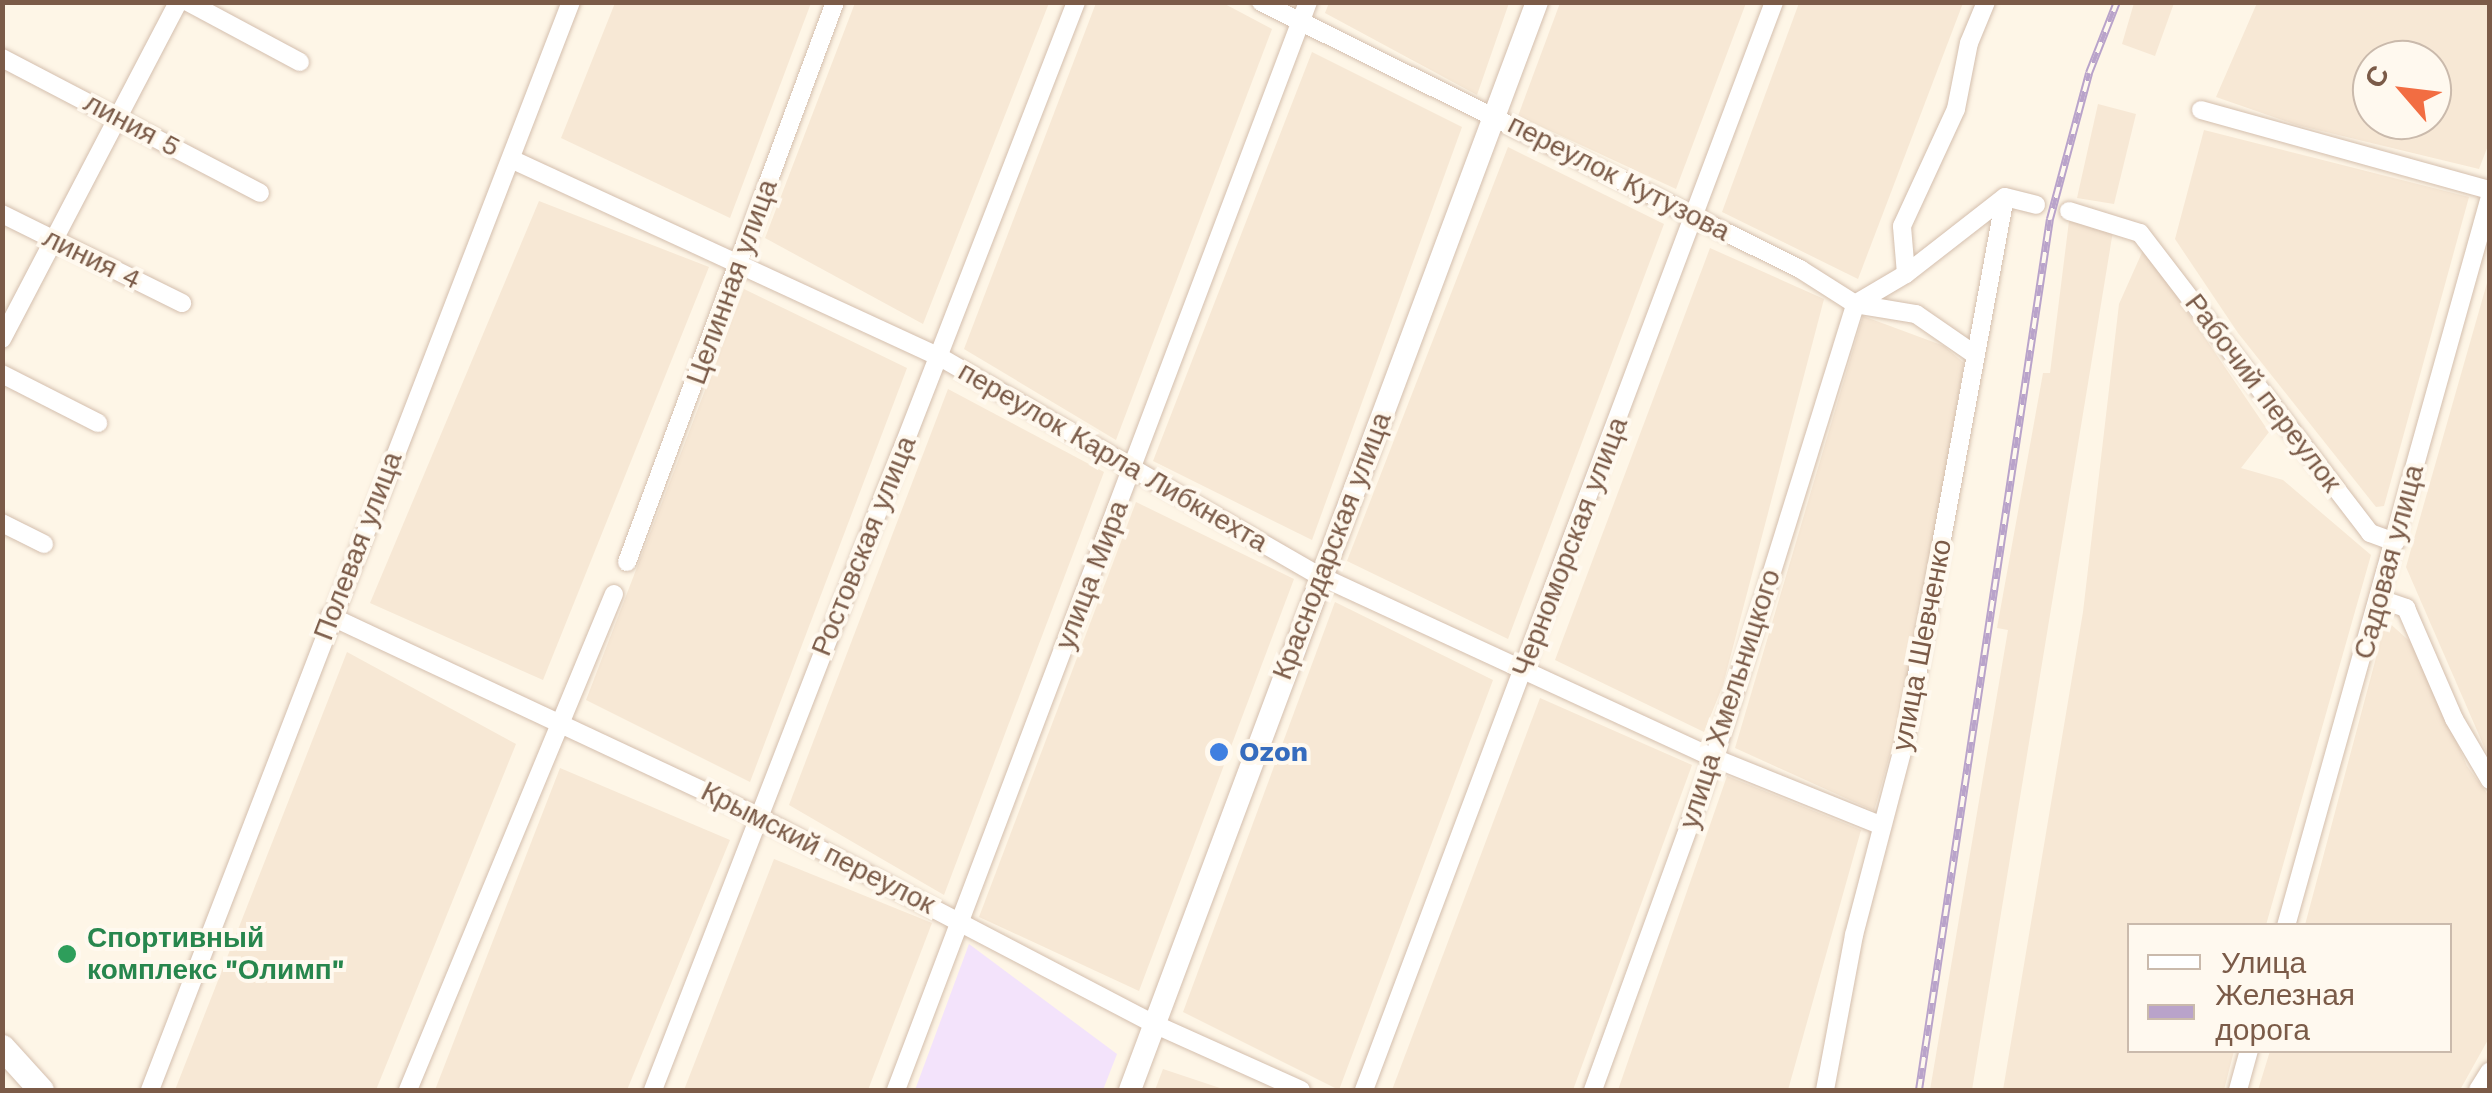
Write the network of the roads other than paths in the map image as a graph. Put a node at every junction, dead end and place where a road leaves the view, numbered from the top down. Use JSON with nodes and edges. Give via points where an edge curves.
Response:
{"nodes":[{"id":1,"x":178,"y":2,"type":"edge"},
{"id":2,"x":188,"y":2,"type":"edge"},
{"id":3,"x":571,"y":2,"type":"edge"},
{"id":4,"x":835,"y":2,"type":"edge"},
{"id":5,"x":1076,"y":2,"type":"edge"},
{"id":6,"x":1261,"y":2,"type":"edge"},
{"id":7,"x":1308,"y":2,"type":"edge"},
{"id":8,"x":1537,"y":2,"type":"edge"},
{"id":9,"x":1774,"y":2,"type":"edge"},
{"id":10,"x":1986,"y":2,"type":"edge"},
{"id":11,"x":1300,"y":23,"type":"junction"},
{"id":12,"x":2,"y":58,"type":"edge"},
{"id":13,"x":300,"y":62,"type":"dead end"},
{"id":14,"x":2201,"y":110,"type":"dead end"},
{"id":15,"x":118,"y":116,"type":"junction"},
{"id":16,"x":1495,"y":116,"type":"junction"},
{"id":17,"x":510,"y":159,"type":"junction"},
{"id":18,"x":260,"y":193,"type":"dead end"},
{"id":19,"x":2490,"y":194,"type":"edge"},
{"id":20,"x":2005,"y":197,"type":"junction"},
{"id":21,"x":2036,"y":204,"type":"dead end"},
{"id":22,"x":2069,"y":211,"type":"dead end"},
{"id":23,"x":2,"y":214,"type":"edge"},
{"id":24,"x":1695,"y":217,"type":"junction"},
{"id":25,"x":54,"y":240,"type":"junction"},
{"id":26,"x":740,"y":260,"type":"junction"},
{"id":27,"x":1906,"y":274,"type":"junction"},
{"id":28,"x":182,"y":303,"type":"dead end"},
{"id":29,"x":1855,"y":304,"type":"junction"},
{"id":30,"x":2,"y":339,"type":"edge"},
{"id":31,"x":1974,"y":354,"type":"junction"},
{"id":32,"x":940,"y":356,"type":"junction"},
{"id":33,"x":2,"y":374,"type":"edge"},
{"id":34,"x":98,"y":423,"type":"dead end"},
{"id":35,"x":1132,"y":470,"type":"junction"},
{"id":36,"x":2,"y":523,"type":"edge"},
{"id":37,"x":2394,"y":542,"type":"junction"},
{"id":38,"x":44,"y":544,"type":"dead end"},
{"id":39,"x":627,"y":562,"type":"dead end"},
{"id":40,"x":1320,"y":576,"type":"junction"},
{"id":41,"x":614,"y":594,"type":"dead end"},
{"id":42,"x":2380,"y":600,"type":"junction"},
{"id":43,"x":330,"y":616,"type":"junction"},
{"id":44,"x":1522,"y":672,"type":"junction"},
{"id":45,"x":562,"y":721,"type":"junction"},
{"id":46,"x":1714,"y":758,"type":"junction"},
{"id":47,"x":2490,"y":780,"type":"edge"},
{"id":48,"x":756,"y":816,"type":"junction"},
{"id":49,"x":1882,"y":826,"type":"junction"},
{"id":50,"x":960,"y":919,"type":"junction"},
{"id":51,"x":2287,"y":923,"type":"edge"},
{"id":52,"x":1154,"y":1024,"type":"junction"},
{"id":53,"x":2,"y":1047,"type":"edge"},
{"id":54,"x":2248,"y":1053,"type":"edge"},
{"id":55,"x":2490,"y":1071,"type":"edge"},
{"id":56,"x":41,"y":1090,"type":"edge"},
{"id":57,"x":150,"y":1090,"type":"edge"},
{"id":58,"x":408,"y":1090,"type":"edge"},
{"id":59,"x":654,"y":1090,"type":"edge"},
{"id":60,"x":896,"y":1090,"type":"edge"},
{"id":61,"x":1130,"y":1090,"type":"edge"},
{"id":62,"x":1301,"y":1090,"type":"edge"},
{"id":63,"x":1364,"y":1090,"type":"edge"},
{"id":64,"x":1593,"y":1090,"type":"edge"},
{"id":65,"x":1824,"y":1090,"type":"edge"},
{"id":66,"x":2238,"y":1090,"type":"edge"},
{"id":67,"x":2478,"y":1090,"type":"edge"}],
"edges":[{"from":1,"to":15,"type":"street"},
{"from":2,"to":13,"type":"street"},
{"from":3,"to":17,"type":"street","name":"Полевая улица"},
{"from":4,"to":26,"type":"street","name":"Целинная улица"},
{"from":5,"to":32,"type":"street","name":"Ростовская улица"},
{"from":6,"to":11,"type":"street","name":"переулок Кутузова"},
{"from":7,"to":11,"type":"street","name":"улица Мира"},
{"from":8,"to":16,"type":"street","name":"Краснодарская улица"},
{"from":9,"to":24,"type":"street","name":"Черноморская улица"},
{"from":10,"to":27,"type":"street","via":[[1969,43],[1956,109],[1902,226]]},
{"from":11,"to":16,"type":"street","name":"переулок Кутузова"},
{"from":11,"to":35,"type":"street","name":"улица Мира"},
{"from":12,"to":15,"type":"street","name":"линия 5"},
{"from":14,"to":19,"type":"street"},
{"from":15,"to":18,"type":"street","name":"линия 5"},
{"from":15,"to":25,"type":"street"},
{"from":16,"to":24,"type":"street","name":"переулок Кутузова"},
{"from":16,"to":40,"type":"street","name":"Краснодарская улица"},
{"from":17,"to":26,"type":"street","name":"переулок Карла Либкнехта"},
{"from":17,"to":43,"type":"street","name":"Полевая улица"},
{"from":19,"to":37,"type":"street","name":"Садовая улица"},
{"from":20,"to":21,"type":"street"},
{"from":20,"to":27,"type":"street"},
{"from":20,"to":31,"type":"street","name":"улица Шевченко"},
{"from":22,"to":37,"type":"street","name":"Рабочий переулок","via":[[2140,233],[2370,533]]},
{"from":23,"to":25,"type":"street","name":"линия 4"},
{"from":24,"to":29,"type":"street","name":"переулок Кутузова"},
{"from":24,"to":44,"type":"street","name":"Черноморская улица"},
{"from":25,"to":28,"type":"street","name":"линия 4"},
{"from":25,"to":30,"type":"street"},
{"from":26,"to":32,"type":"street","name":"переулок Карла Либкнехта"},
{"from":26,"to":39,"type":"street","name":"Целинная улица"},
{"from":27,"to":29,"type":"street"},
{"from":29,"to":31,"type":"street","name":"переулок Кутузова","via":[[1916,314]]},
{"from":29,"to":46,"type":"street","name":"улица Хмельницкого"},
{"from":31,"to":49,"type":"street","name":"улица Шевченко","via":[[1904,746]]},
{"from":32,"to":35,"type":"street","name":"переулок Карла Либкнехта"},
{"from":32,"to":48,"type":"street","name":"Ростовская улица"},
{"from":33,"to":34,"type":"street"},
{"from":35,"to":40,"type":"street","name":"переулок Карла Либкнехта"},
{"from":35,"to":50,"type":"street","name":"улица Мира"},
{"from":36,"to":38,"type":"street"},
{"from":37,"to":42,"type":"street","name":"Садовая улица"},
{"from":40,"to":44,"type":"street","name":"переулок Карла Либкнехта"},
{"from":40,"to":52,"type":"street","name":"Краснодарская улица"},
{"from":41,"to":45,"type":"street"},
{"from":42,"to":47,"type":"street","via":[[2406,608],[2454,719]]},
{"from":42,"to":51,"type":"street","name":"Садовая улица"},
{"from":43,"to":45,"type":"street","name":"Крымский переулок"},
{"from":43,"to":57,"type":"street","name":"Полевая улица"},
{"from":44,"to":46,"type":"street","name":"переулок Карла Либкнехта"},
{"from":44,"to":63,"type":"street","name":"Черноморская улица"},
{"from":45,"to":48,"type":"street","name":"Крымский переулок"},
{"from":45,"to":58,"type":"street"},
{"from":46,"to":49,"type":"street","name":"переулок Карла Либкнехта"},
{"from":46,"to":64,"type":"street","name":"улица Хмельницкого"},
{"from":48,"to":50,"type":"street","name":"Крымский переулок"},
{"from":48,"to":59,"type":"street","name":"Ростовская улица"},
{"from":49,"to":65,"type":"street","name":"улица Шевченко"},
{"from":50,"to":52,"type":"street","name":"Крымский переулок"},
{"from":50,"to":60,"type":"street","name":"улица Мира"},
{"from":52,"to":61,"type":"street","name":"Краснодарская улица"},
{"from":52,"to":62,"type":"street","name":"Крымский переулок"},
{"from":53,"to":56,"type":"main road"},
{"from":54,"to":66,"type":"street"},
{"from":55,"to":67,"type":"street"}]}
